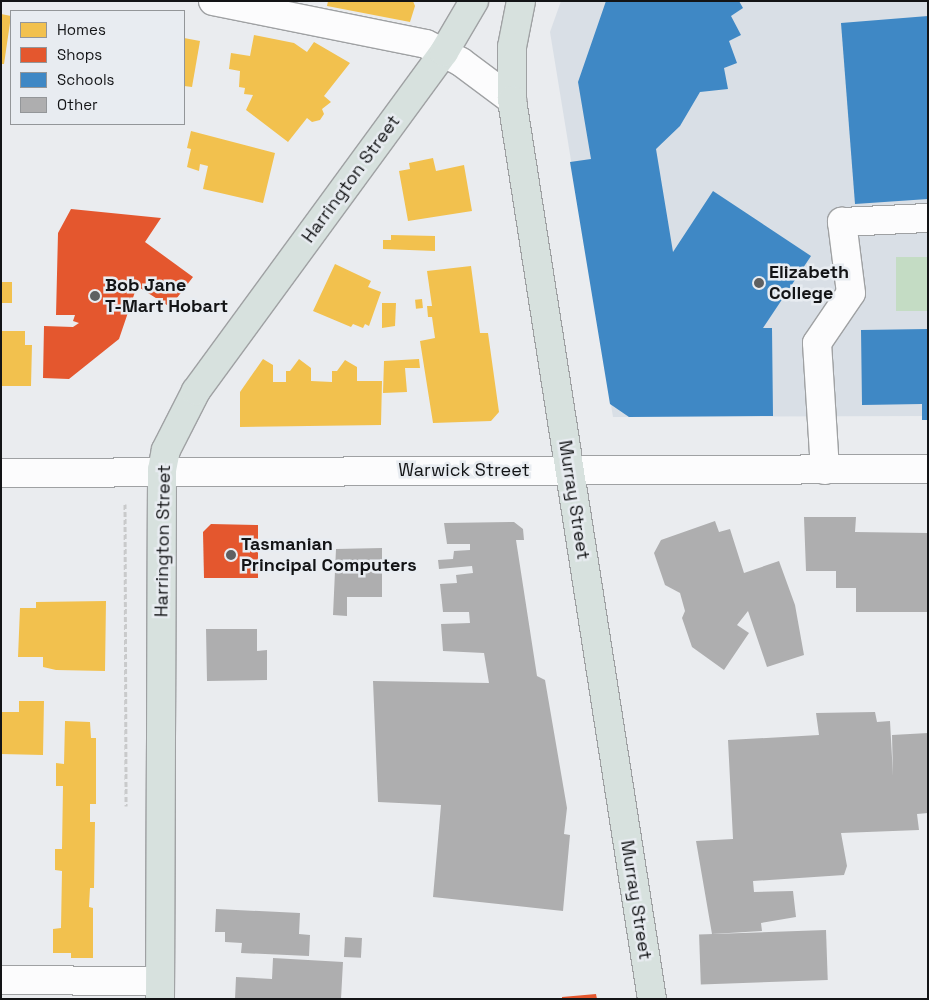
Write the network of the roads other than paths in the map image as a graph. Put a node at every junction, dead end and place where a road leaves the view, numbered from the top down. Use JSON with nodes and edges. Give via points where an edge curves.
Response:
{"nodes":[{"id":1,"x":213,"y":1,"type":"edge"},
{"id":2,"x":474,"y":1,"type":"edge"},
{"id":3,"x":521,"y":1,"type":"edge"},
{"id":4,"x":444,"y":52,"type":"junction"},
{"id":5,"x":512,"y":100,"type":"junction"},
{"id":6,"x":928,"y":218,"type":"edge"},
{"id":7,"x":928,"y":469,"type":"edge"},
{"id":8,"x":162,"y":470,"type":"junction"},
{"id":9,"x":569,"y":470,"type":"junction"},
{"id":10,"x":825,"y":470,"type":"junction"},
{"id":11,"x":1,"y":473,"type":"edge"},
{"id":12,"x":1,"y":980,"type":"edge"},
{"id":13,"x":160,"y":990,"type":"edge"},
{"id":14,"x":652,"y":999,"type":"edge"}],
"edges":[{"from":1,"to":4,"type":"street","via":[[408,39]]},
{"from":2,"to":4,"type":"main road"},
{"from":3,"to":5,"type":"main road","name":"Murray Street","via":[[512,46]]},
{"from":4,"to":5,"type":"street"},
{"from":4,"to":8,"type":"main road","name":"Harrington Street","via":[[196,391],[174,429]]},
{"from":5,"to":9,"type":"main road","name":"Murray Street"},
{"from":6,"to":10,"type":"street","via":[[842,222],[851,293],[817,343]]},
{"from":7,"to":10,"type":"street","name":"Warwick Street"},
{"from":8,"to":9,"type":"street","name":"Warwick Street"},
{"from":8,"to":11,"type":"street","name":"Warwick Street"},
{"from":8,"to":13,"type":"main road","name":"Harrington Street"},
{"from":9,"to":10,"type":"street","name":"Warwick Street"},
{"from":9,"to":14,"type":"main road","name":"Murray Street"},
{"from":12,"to":13,"type":"street"}]}
